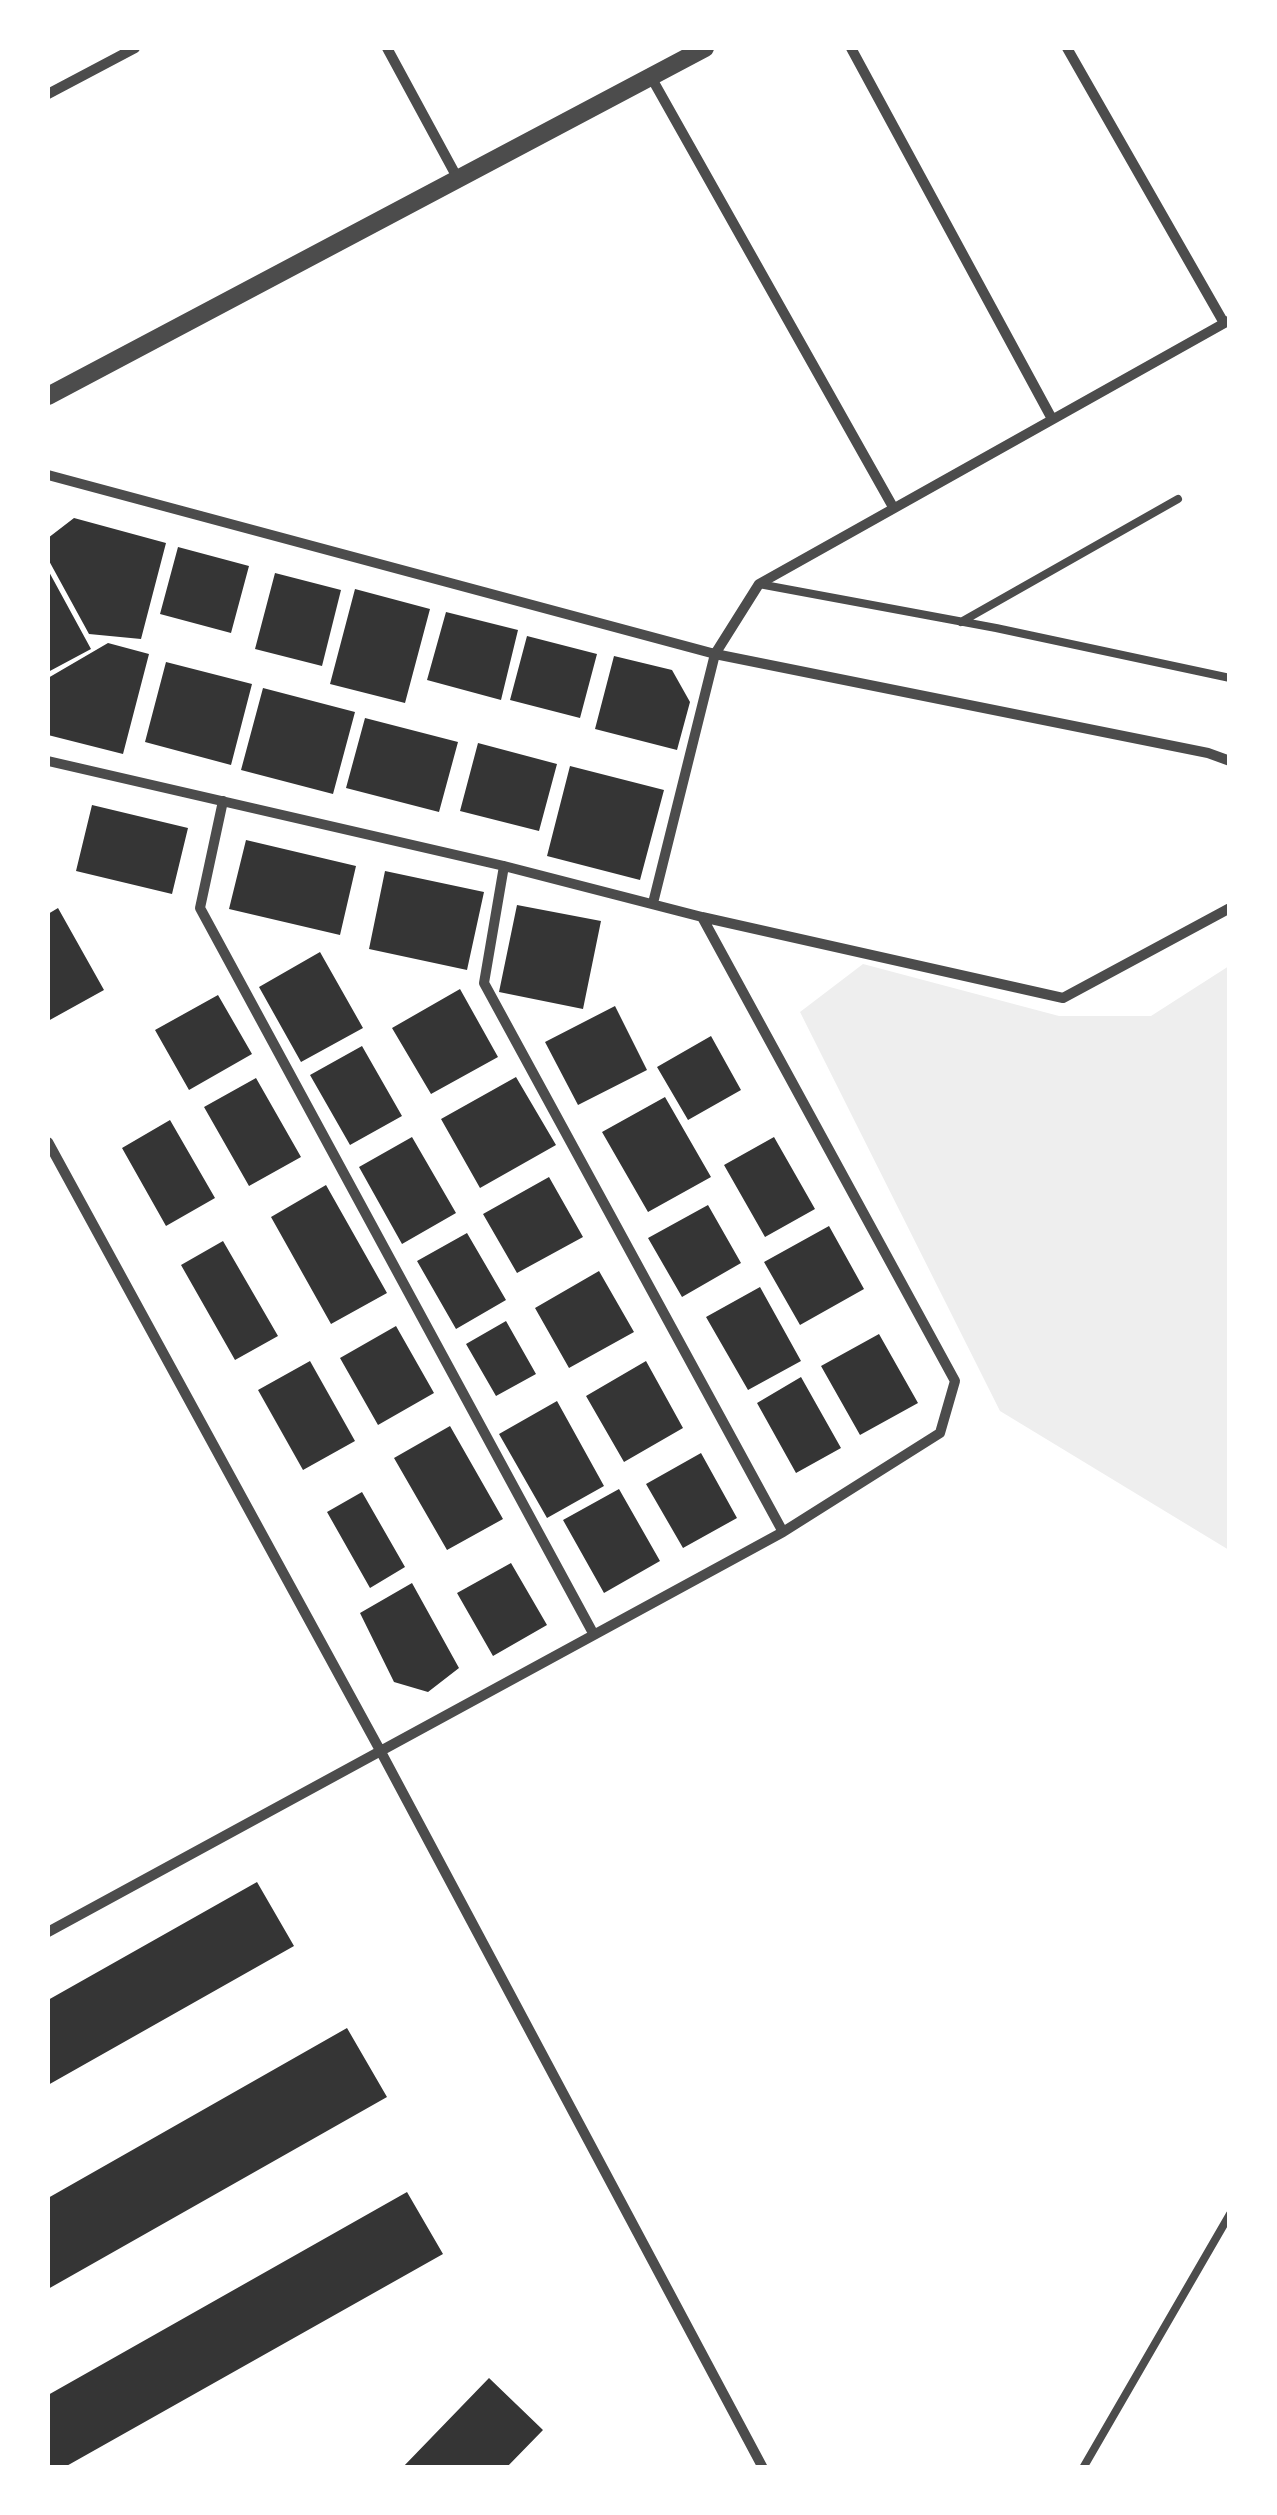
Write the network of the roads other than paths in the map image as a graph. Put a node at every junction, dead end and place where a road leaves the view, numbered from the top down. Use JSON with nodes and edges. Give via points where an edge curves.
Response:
{"nodes":[{"id":1,"x":135,"y":48,"type":"edge"},
{"id":2,"x":387,"y":48,"type":"edge"},
{"id":3,"x":705,"y":48,"type":"edge"},
{"id":4,"x":851,"y":48,"type":"edge"},
{"id":5,"x":1067,"y":48,"type":"edge"},
{"id":6,"x":652,"y":77,"type":"junction"},
{"id":7,"x":48,"y":94,"type":"edge"},
{"id":8,"x":458,"y":179,"type":"junction"},
{"id":9,"x":1227,"y":322,"type":"edge"},
{"id":10,"x":48,"y":396,"type":"edge"},
{"id":11,"x":1051,"y":417,"type":"junction"},
{"id":12,"x":48,"y":475,"type":"edge"},
{"id":13,"x":1178,"y":500,"type":"dead end"},
{"id":14,"x":893,"y":507,"type":"junction"},
{"id":15,"x":759,"y":584,"type":"junction"},
{"id":16,"x":961,"y":622,"type":"junction"},
{"id":17,"x":715,"y":654,"type":"junction"},
{"id":18,"x":1230,"y":678,"type":"edge"},
{"id":19,"x":48,"y":760,"type":"edge"},
{"id":20,"x":1230,"y":761,"type":"edge"},
{"id":21,"x":222,"y":800,"type":"junction"},
{"id":22,"x":504,"y":866,"type":"junction"},
{"id":23,"x":653,"y":903,"type":"junction"},
{"id":24,"x":1230,"y":908,"type":"edge"},
{"id":25,"x":702,"y":917,"type":"junction"},
{"id":26,"x":48,"y":1142,"type":"edge"},
{"id":27,"x":783,"y":1532,"type":"junction"},
{"id":28,"x":594,"y":1633,"type":"junction"},
{"id":29,"x":381,"y":1752,"type":"junction"},
{"id":30,"x":48,"y":1932,"type":"edge"},
{"id":31,"x":1230,"y":2214,"type":"edge"},
{"id":32,"x":763,"y":2468,"type":"edge"},
{"id":33,"x":1083,"y":2468,"type":"edge"}],
"edges":[{"from":1,"to":7,"type":"street"},
{"from":2,"to":8,"type":"street"},
{"from":3,"to":6,"type":"street"},
{"from":4,"to":11,"type":"street"},
{"from":5,"to":9,"type":"street"},
{"from":6,"to":8,"type":"street"},
{"from":6,"to":14,"type":"street"},
{"from":8,"to":10,"type":"street"},
{"from":9,"to":11,"type":"street"},
{"from":11,"to":14,"type":"street"},
{"from":12,"to":17,"type":"street"},
{"from":13,"to":16,"type":"lane"},
{"from":14,"to":15,"type":"street"},
{"from":15,"to":16,"type":"lane"},
{"from":15,"to":17,"type":"street"},
{"from":16,"to":18,"type":"lane"},
{"from":17,"to":20,"type":"street"},
{"from":17,"to":23,"type":"street"},
{"from":19,"to":21,"type":"street"},
{"from":21,"to":22,"type":"street"},
{"from":21,"to":28,"type":"street","via":[[200,908]]},
{"from":22,"to":23,"type":"street"},
{"from":22,"to":27,"type":"street","via":[[484,983]]},
{"from":23,"to":25,"type":"street"},
{"from":24,"to":25,"type":"street","via":[[1062,998]]},
{"from":25,"to":27,"type":"street","via":[[956,1381],[940,1433]]},
{"from":26,"to":29,"type":"street"},
{"from":27,"to":28,"type":"street"},
{"from":28,"to":29,"type":"street"},
{"from":29,"to":30,"type":"street"},
{"from":29,"to":32,"type":"street"},
{"from":31,"to":33,"type":"lane"}]}
